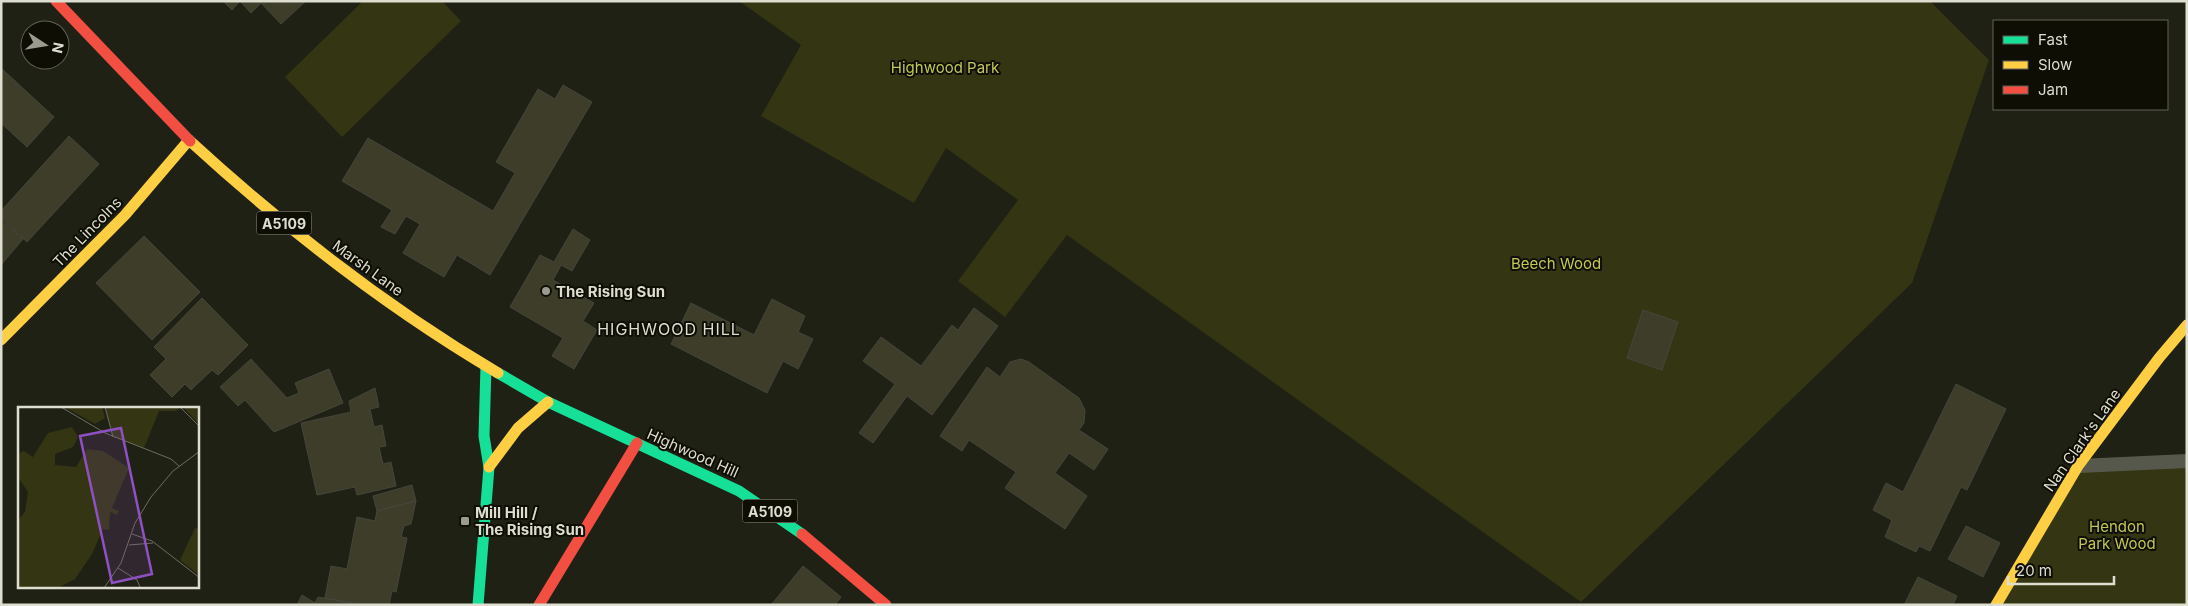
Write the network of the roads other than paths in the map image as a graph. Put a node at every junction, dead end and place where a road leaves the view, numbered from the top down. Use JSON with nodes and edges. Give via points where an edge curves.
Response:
{"nodes":[{"id":1,"x":56,"y":1,"type":"edge"},
{"id":2,"x":189,"y":140,"type":"junction"},
{"id":3,"x":2187,"y":325,"type":"edge"},
{"id":4,"x":1,"y":340,"type":"edge"},
{"id":5,"x":486,"y":366,"type":"junction"},
{"id":6,"x":548,"y":402,"type":"junction"},
{"id":7,"x":636,"y":443,"type":"junction"},
{"id":8,"x":2187,"y":461,"type":"edge"},
{"id":9,"x":2078,"y":466,"type":"junction"},
{"id":10,"x":489,"y":467,"type":"junction"},
{"id":11,"x":478,"y":605,"type":"edge"},
{"id":12,"x":539,"y":605,"type":"edge"},
{"id":13,"x":886,"y":605,"type":"edge"},
{"id":14,"x":1996,"y":605,"type":"edge"}],
"edges":[{"from":1,"to":2,"type":"main road","name":"Marsh Lane","number":"A5109"},
{"from":2,"to":4,"type":"main road","name":"The Lincolns","via":[[125,215]]},
{"from":2,"to":5,"type":"main road","name":"Marsh Lane","number":"A5109","via":[[256,201],[338,267]]},
{"from":3,"to":9,"type":"main road","name":"Nan Clark's Lane"},
{"from":5,"to":6,"type":"main road","name":"Marsh Lane","number":"A5109"},
{"from":5,"to":10,"type":"main road","via":[[484,436]]},
{"from":6,"to":7,"type":"main road","name":"Marsh Lane","number":"A5109"},
{"from":6,"to":10,"type":"main road","via":[[518,428]]},
{"from":7,"to":12,"type":"main road","name":"Highwood Hill"},
{"from":7,"to":13,"type":"main road","name":"Highwood Hill","number":"A5109","via":[[739,491],[789,524]]},
{"from":8,"to":9,"type":"lane"},
{"from":9,"to":14,"type":"main road","name":"Nan Clark's Lane"},
{"from":10,"to":11,"type":"main road"}]}
